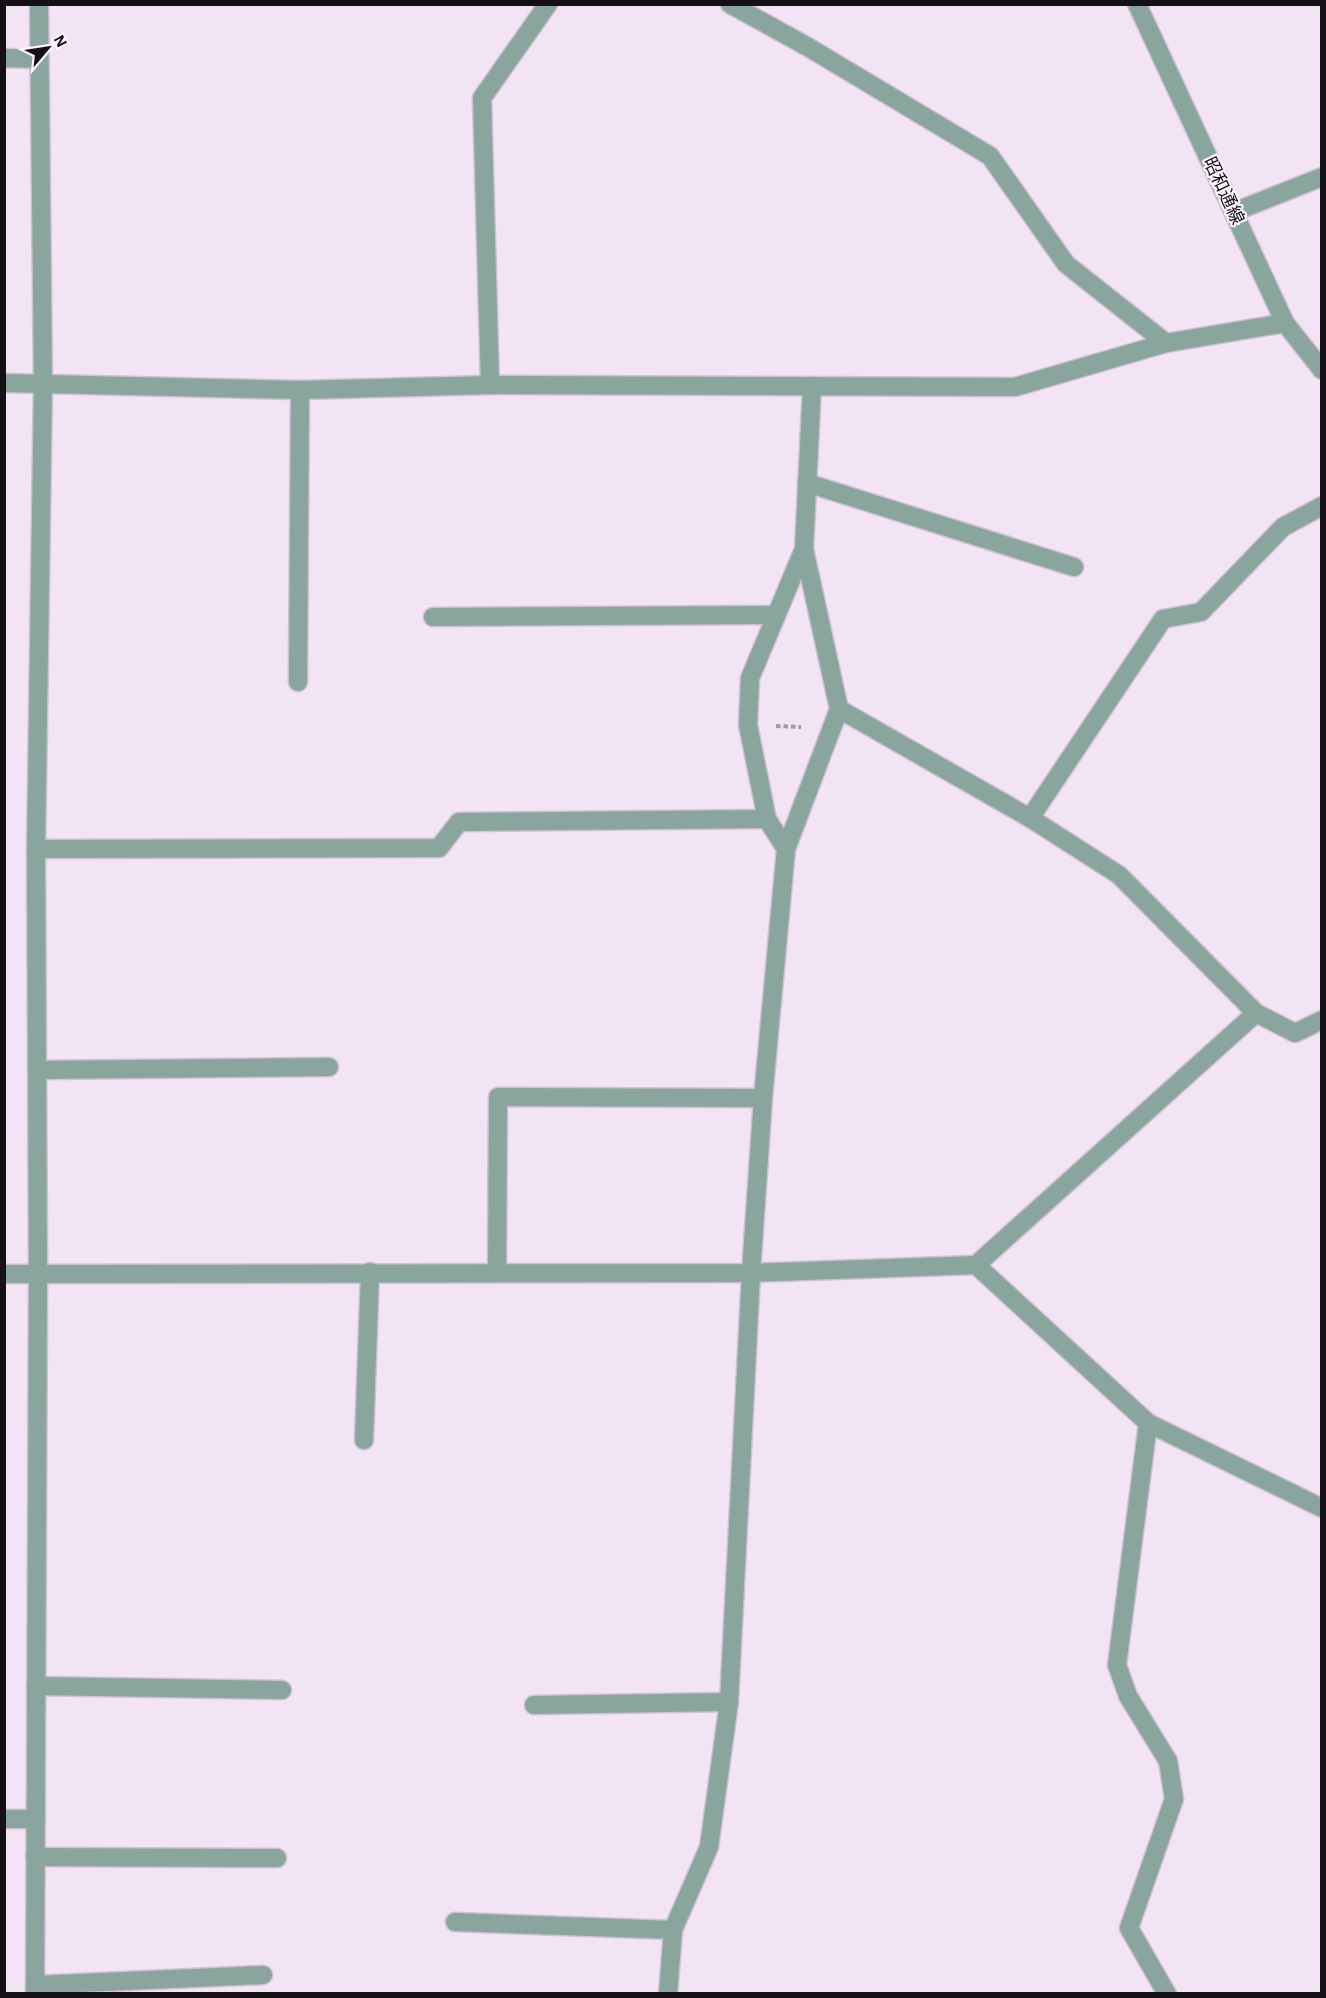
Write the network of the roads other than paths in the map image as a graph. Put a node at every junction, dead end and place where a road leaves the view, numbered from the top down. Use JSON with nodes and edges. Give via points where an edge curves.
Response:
{"nodes":[{"id":1,"x":39,"y":4,"type":"edge"},
{"id":2,"x":548,"y":4,"type":"edge"},
{"id":3,"x":730,"y":4,"type":"edge"},
{"id":4,"x":1137,"y":4,"type":"edge"},
{"id":5,"x":4,"y":58,"type":"edge"},
{"id":6,"x":39,"y":59,"type":"junction"},
{"id":7,"x":1322,"y":177,"type":"edge"},
{"id":8,"x":1233,"y":212,"type":"junction"},
{"id":9,"x":1285,"y":323,"type":"junction"},
{"id":10,"x":1166,"y":343,"type":"junction"},
{"id":11,"x":1322,"y":370,"type":"edge"},
{"id":12,"x":4,"y":383,"type":"edge"},
{"id":13,"x":43,"y":383,"type":"junction"},
{"id":14,"x":490,"y":385,"type":"junction"},
{"id":15,"x":812,"y":386,"type":"junction"},
{"id":16,"x":300,"y":390,"type":"junction"},
{"id":17,"x":807,"y":483,"type":"junction"},
{"id":18,"x":1322,"y":506,"type":"edge"},
{"id":19,"x":804,"y":549,"type":"junction"},
{"id":20,"x":1074,"y":567,"type":"dead end"},
{"id":21,"x":776,"y":615,"type":"junction"},
{"id":22,"x":433,"y":617,"type":"dead end"},
{"id":23,"x":298,"y":682,"type":"dead end"},
{"id":24,"x":839,"y":709,"type":"junction"},
{"id":25,"x":1030,"y":818,"type":"junction"},
{"id":26,"x":767,"y":819,"type":"junction"},
{"id":27,"x":36,"y":849,"type":"junction"},
{"id":28,"x":786,"y":849,"type":"junction"},
{"id":29,"x":1256,"y":1012,"type":"junction"},
{"id":30,"x":1322,"y":1020,"type":"edge"},
{"id":31,"x":329,"y":1067,"type":"dead end"},
{"id":32,"x":37,"y":1070,"type":"junction"},
{"id":33,"x":763,"y":1098,"type":"junction"},
{"id":34,"x":976,"y":1265,"type":"junction"},
{"id":35,"x":370,"y":1272,"type":"junction"},
{"id":36,"x":497,"y":1272,"type":"junction"},
{"id":37,"x":751,"y":1273,"type":"junction"},
{"id":38,"x":4,"y":1274,"type":"edge"},
{"id":39,"x":38,"y":1274,"type":"junction"},
{"id":40,"x":1148,"y":1423,"type":"junction"},
{"id":41,"x":364,"y":1440,"type":"dead end"},
{"id":42,"x":1322,"y":1508,"type":"edge"},
{"id":43,"x":36,"y":1686,"type":"junction"},
{"id":44,"x":282,"y":1690,"type":"dead end"},
{"id":45,"x":729,"y":1701,"type":"junction"},
{"id":46,"x":534,"y":1705,"type":"dead end"},
{"id":47,"x":4,"y":1819,"type":"edge"},
{"id":48,"x":36,"y":1819,"type":"junction"},
{"id":49,"x":35,"y":1857,"type":"junction"},
{"id":50,"x":277,"y":1858,"type":"dead end"},
{"id":51,"x":455,"y":1922,"type":"dead end"},
{"id":52,"x":673,"y":1930,"type":"junction"},
{"id":53,"x":263,"y":1975,"type":"dead end"},
{"id":54,"x":35,"y":1989,"type":"edge"},
{"id":55,"x":668,"y":1994,"type":"edge"},
{"id":56,"x":1167,"y":1994,"type":"edge"}],
"edges":[{"from":1,"to":6,"type":"street"},
{"from":2,"to":14,"type":"street","via":[[482,98]]},
{"from":3,"to":10,"type":"street","via":[[990,156],[1066,264]]},
{"from":4,"to":8,"type":"street","name":"昭和通線"},
{"from":5,"to":6,"type":"street"},
{"from":6,"to":13,"type":"street"},
{"from":7,"to":8,"type":"street"},
{"from":8,"to":9,"type":"street","name":"昭和通線"},
{"from":9,"to":10,"type":"street"},
{"from":9,"to":11,"type":"street","name":"昭和通線"},
{"from":10,"to":15,"type":"street","via":[[1015,387]]},
{"from":12,"to":13,"type":"street"},
{"from":13,"to":16,"type":"street"},
{"from":13,"to":27,"type":"street"},
{"from":14,"to":15,"type":"street"},
{"from":14,"to":16,"type":"street"},
{"from":15,"to":17,"type":"street"},
{"from":16,"to":23,"type":"street"},
{"from":17,"to":19,"type":"street"},
{"from":17,"to":20,"type":"street"},
{"from":18,"to":25,"type":"street","via":[[1283,527],[1201,612],[1163,619]]},
{"from":19,"to":21,"type":"street"},
{"from":19,"to":24,"type":"street"},
{"from":21,"to":22,"type":"street"},
{"from":21,"to":26,"type":"street","via":[[750,678],[748,725]]},
{"from":24,"to":25,"type":"street"},
{"from":24,"to":28,"type":"street"},
{"from":25,"to":29,"type":"street","via":[[1119,875]]},
{"from":26,"to":27,"type":"street","via":[[459,822],[439,848]]},
{"from":26,"to":28,"type":"street"},
{"from":27,"to":32,"type":"street"},
{"from":28,"to":33,"type":"street"},
{"from":29,"to":30,"type":"street","via":[[1295,1033]]},
{"from":29,"to":34,"type":"street"},
{"from":31,"to":32,"type":"street"},
{"from":32,"to":39,"type":"street"},
{"from":33,"to":36,"type":"street","via":[[498,1097]]},
{"from":33,"to":37,"type":"street"},
{"from":34,"to":37,"type":"street"},
{"from":34,"to":40,"type":"street"},
{"from":35,"to":36,"type":"street"},
{"from":35,"to":39,"type":"street"},
{"from":35,"to":41,"type":"street"},
{"from":36,"to":37,"type":"street"},
{"from":37,"to":45,"type":"street"},
{"from":38,"to":39,"type":"street"},
{"from":39,"to":43,"type":"street"},
{"from":40,"to":42,"type":"street"},
{"from":40,"to":56,"type":"street","via":[[1117,1665],[1128,1696],[1168,1761],[1174,1799],[1129,1928]]},
{"from":43,"to":44,"type":"street"},
{"from":43,"to":48,"type":"street"},
{"from":45,"to":46,"type":"street"},
{"from":45,"to":52,"type":"street","via":[[709,1847]]},
{"from":47,"to":48,"type":"street"},
{"from":48,"to":49,"type":"street"},
{"from":49,"to":50,"type":"street"},
{"from":49,"to":54,"type":"street"},
{"from":51,"to":52,"type":"street"},
{"from":52,"to":55,"type":"street"},
{"from":53,"to":54,"type":"street"}]}
